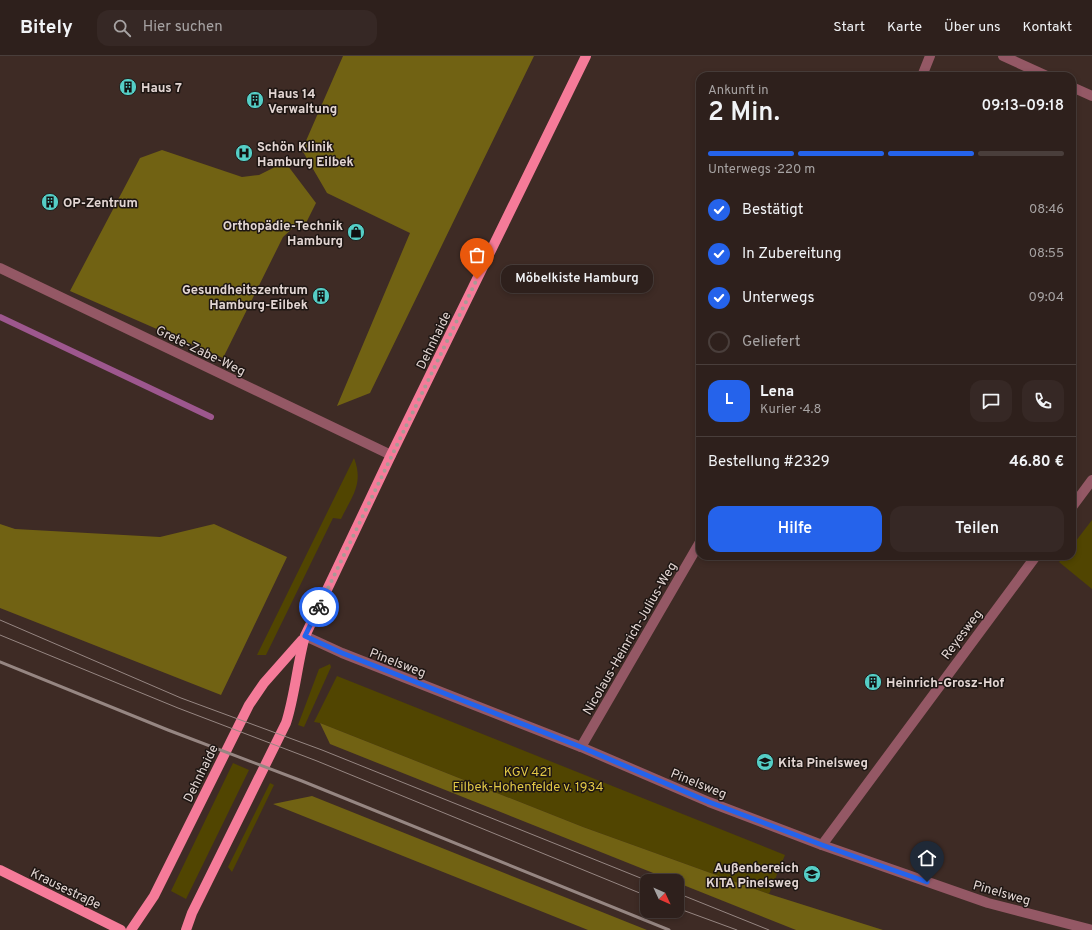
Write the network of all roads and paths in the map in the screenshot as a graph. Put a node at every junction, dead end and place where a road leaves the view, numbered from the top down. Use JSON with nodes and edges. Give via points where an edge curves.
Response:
{"nodes":[{"id":1,"x":586,"y":56,"type":"edge"},
{"id":2,"x":930,"y":56,"type":"edge"},
{"id":3,"x":1003,"y":56,"type":"edge"},
{"id":4,"x":924,"y":72,"type":"edge"},
{"id":5,"x":1038,"y":72,"type":"edge"},
{"id":6,"x":1076,"y":89,"type":"edge"},
{"id":7,"x":1092,"y":96,"type":"edge"},
{"id":8,"x":0,"y":268,"type":"edge"},
{"id":9,"x":391,"y":455,"type":"junction"},
{"id":10,"x":1092,"y":480,"type":"edge"},
{"id":11,"x":1076,"y":502,"type":"edge"},
{"id":12,"x":696,"y":549,"type":"edge"},
{"id":13,"x":1033,"y":560,"type":"edge"},
{"id":14,"x":305,"y":636,"type":"junction"},
{"id":15,"x":581,"y":747,"type":"junction"},
{"id":16,"x":822,"y":845,"type":"junction"},
{"id":17,"x":0,"y":870,"type":"edge"},
{"id":18,"x":121,"y":930,"type":"edge"},
{"id":19,"x":131,"y":930,"type":"edge"},
{"id":20,"x":186,"y":930,"type":"edge"},
{"id":21,"x":1092,"y":930,"type":"edge"}],
"edges":[{"from":1,"to":9,"type":"main road","name":"Dehnhaide"},
{"from":2,"to":4,"type":"street"},
{"from":3,"to":5,"type":"street"},
{"from":6,"to":7,"type":"street"},
{"from":8,"to":9,"type":"street","name":"Grete-Zabe-Weg"},
{"from":9,"to":14,"type":"main road","name":"Dehnhaide"},
{"from":10,"to":11,"type":"street"},
{"from":12,"to":15,"type":"street","name":"Nicolaus-Heinrich-Julius-Weg"},
{"from":13,"to":16,"type":"street","name":"Reyesweg"},
{"from":14,"to":15,"type":"street","name":"Pinelsweg"},
{"from":14,"to":19,"type":"main road","name":"Dehnhaide","via":[[264,683],[249,705],[154,896]]},
{"from":14,"to":20,"type":"main road","name":"Dehnhaide","via":[[293,701],[286,723]]},
{"from":15,"to":16,"type":"street","name":"Pinelsweg","via":[[681,790]]},
{"from":16,"to":21,"type":"street","name":"Pinelsweg","via":[[988,903]]},
{"from":17,"to":18,"type":"main road","name":"Krausestraße"}]}
